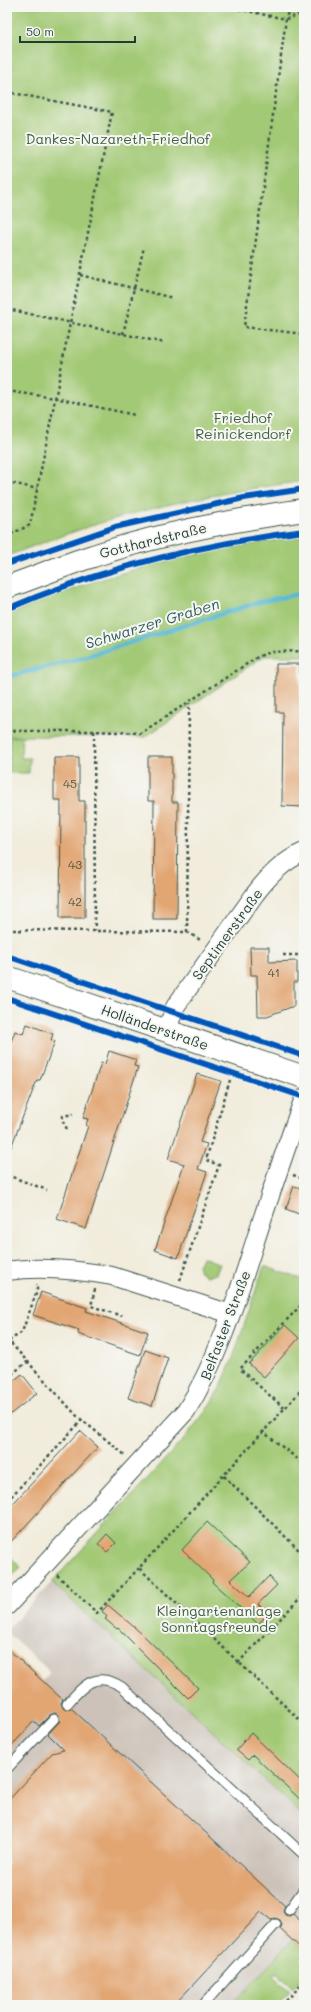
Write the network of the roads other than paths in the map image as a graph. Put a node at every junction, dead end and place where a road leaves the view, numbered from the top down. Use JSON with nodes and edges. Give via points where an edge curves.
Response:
{"nodes":[{"id":1,"x":304,"y":510,"type":"edge"},
{"id":2,"x":7,"y":587,"type":"edge"},
{"id":3,"x":304,"y":852,"type":"edge"},
{"id":4,"x":7,"y":977,"type":"edge"},
{"id":5,"x":167,"y":1030,"type":"junction"},
{"id":6,"x":304,"y":1077,"type":"edge"},
{"id":7,"x":304,"y":1098,"type":"edge"},
{"id":8,"x":7,"y":1271,"type":"edge"},
{"id":9,"x":231,"y":1314,"type":"junction"},
{"id":10,"x":7,"y":1606,"type":"edge"},
{"id":11,"x":67,"y":1704,"type":"dead end"},
{"id":12,"x":54,"y":1719,"type":"dead end"},
{"id":13,"x":7,"y":1769,"type":"edge"},
{"id":14,"x":304,"y":1855,"type":"edge"},
{"id":15,"x":304,"y":1889,"type":"edge"},
{"id":16,"x":289,"y":1910,"type":"dead end"},
{"id":17,"x":276,"y":1924,"type":"dead end"},
{"id":18,"x":203,"y":2005,"type":"edge"}],
"edges":[{"from":1,"to":2,"type":"street","name":"Gotthardstraße","via":[[231,521],[161,536],[93,556]]},
{"from":3,"to":5,"type":"street","name":"Septimerstraße","via":[[289,858],[268,877],[175,1007]]},
{"from":4,"to":5,"type":"street","name":"Holländerstraße"},
{"from":5,"to":6,"type":"street","name":"Holländerstraße"},
{"from":7,"to":9,"type":"street","name":"Belfaster Straße"},
{"from":8,"to":9,"type":"street","via":[[40,1269],[105,1275]]},
{"from":9,"to":10,"type":"street","name":"Belfaster Straße","via":[[214,1360],[201,1388],[186,1411]]},
{"from":11,"to":14,"type":"lane","via":[[88,1683],[95,1680],[114,1682],[122,1687]]},
{"from":12,"to":13,"type":"lane"},
{"from":15,"to":16,"type":"lane"},
{"from":17,"to":18,"type":"lane"}]}
